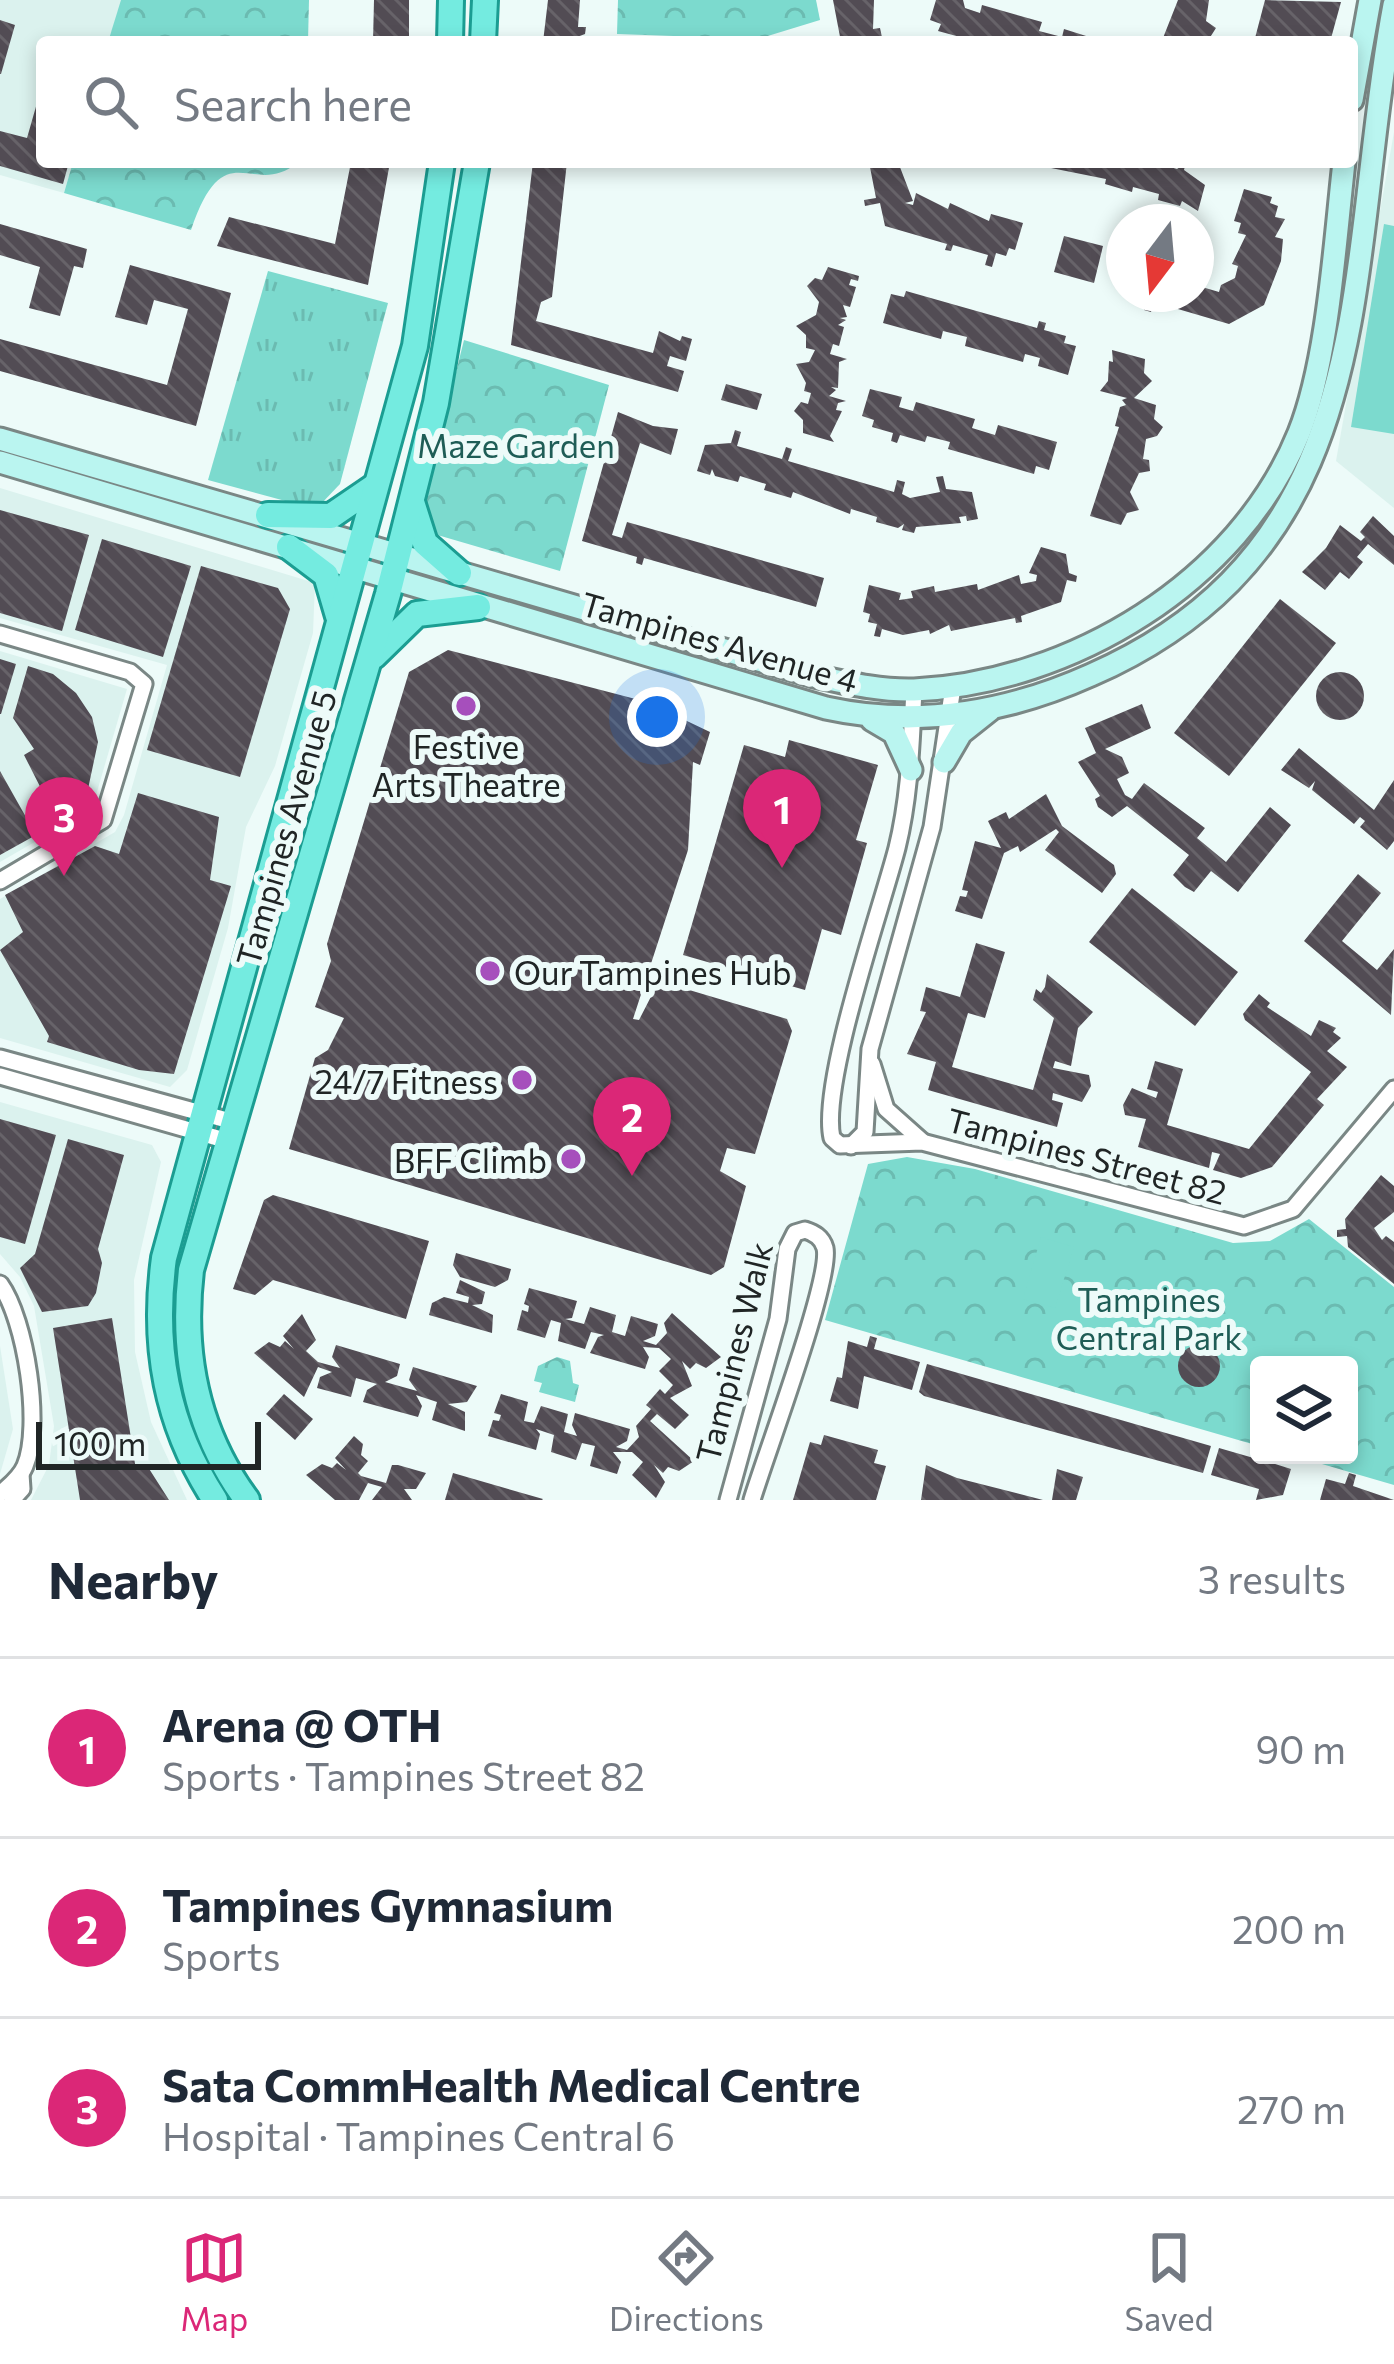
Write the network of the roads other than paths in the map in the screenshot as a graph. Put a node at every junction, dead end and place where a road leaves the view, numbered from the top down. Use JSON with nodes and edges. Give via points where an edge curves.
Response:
{"nodes":[{"id":1,"x":451,"y":0,"type":"edge"},
{"id":2,"x":485,"y":0,"type":"edge"},
{"id":3,"x":1370,"y":0,"type":"edge"},
{"id":4,"x":1394,"y":4,"type":"edge"},
{"id":5,"x":450,"y":36,"type":"edge"},
{"id":6,"x":483,"y":36,"type":"edge"},
{"id":7,"x":1358,"y":67,"type":"edge"},
{"id":8,"x":441,"y":168,"type":"edge"},
{"id":9,"x":475,"y":168,"type":"edge"},
{"id":10,"x":1343,"y":168,"type":"edge"},
{"id":11,"x":0,"y":439,"type":"edge"},
{"id":12,"x":0,"y":462,"type":"edge"},
{"id":13,"x":378,"y":483,"type":"junction"},
{"id":14,"x":411,"y":494,"type":"junction"},
{"id":15,"x":268,"y":515,"type":"junction"},
{"id":16,"x":361,"y":544,"type":"junction"},
{"id":17,"x":290,"y":547,"type":"junction"},
{"id":18,"x":396,"y":554,"type":"junction"},
{"id":19,"x":354,"y":569,"type":"junction"},
{"id":20,"x":459,"y":573,"type":"junction"},
{"id":21,"x":390,"y":580,"type":"junction"},
{"id":22,"x":478,"y":607,"type":"junction"},
{"id":23,"x":338,"y":630,"type":"junction"},
{"id":24,"x":0,"y":634,"type":"edge"},
{"id":25,"x":365,"y":668,"type":"junction"},
{"id":26,"x":953,"y":687,"type":"junction"},
{"id":27,"x":914,"y":690,"type":"junction"},
{"id":28,"x":996,"y":707,"type":"junction"},
{"id":29,"x":866,"y":716,"type":"junction"},
{"id":30,"x":950,"y":716,"type":"junction"},
{"id":31,"x":913,"y":719,"type":"junction"},
{"id":32,"x":944,"y":763,"type":"junction"},
{"id":33,"x":911,"y":770,"type":"junction"},
{"id":34,"x":0,"y":881,"type":"edge"},
{"id":35,"x":870,"y":1049,"type":"junction"},
{"id":36,"x":0,"y":1058,"type":"edge"},
{"id":37,"x":0,"y":1076,"type":"edge"},
{"id":38,"x":1394,"y":1089,"type":"edge"},
{"id":39,"x":201,"y":1123,"type":"junction"},
{"id":40,"x":231,"y":1131,"type":"junction"},
{"id":41,"x":922,"y":1142,"type":"junction"},
{"id":42,"x":848,"y":1148,"type":"junction"},
{"id":43,"x":0,"y":1284,"type":"edge"},
{"id":44,"x":21,"y":1474,"type":"junction"},
{"id":45,"x":0,"y":1494,"type":"edge"},
{"id":46,"x":12,"y":1500,"type":"edge"},
{"id":47,"x":215,"y":1500,"type":"edge"},
{"id":48,"x":247,"y":1500,"type":"edge"},
{"id":49,"x":728,"y":1500,"type":"edge"},
{"id":50,"x":752,"y":1500,"type":"edge"}],
"edges":[{"from":1,"to":5,"type":"main road"},
{"from":2,"to":6,"type":"main road"},
{"from":3,"to":7,"type":"main road"},
{"from":4,"to":28,"type":"main road","name":"Tampines Avenue 4","via":[[1342,381],[1285,514],[1238,572],[1158,640],[1078,681]]},
{"from":8,"to":13,"type":"main road","name":"Tampines Avenue 5","via":[[415,346]]},
{"from":9,"to":14,"type":"main road","name":"Tampines Avenue 5","via":[[440,380]]},
{"from":10,"to":26,"type":"main road","name":"Tampines Avenue 4","via":[[1311,388],[1272,488],[1225,546],[1138,619],[1036,665]]},
{"from":11,"to":15,"type":"main road","name":"Tampines Avenue 4"},
{"from":12,"to":17,"type":"main road","name":"Tampines Avenue 4"},
{"from":13,"to":15,"type":"main road","via":[[331,516]]},
{"from":13,"to":16,"type":"main road","name":"Tampines Avenue 5"},
{"from":14,"to":18,"type":"main road","name":"Tampines Avenue 5"},
{"from":14,"to":20,"type":"main road","via":[[422,538]]},
{"from":15,"to":16,"type":"main road","name":"Tampines Avenue 4"},
{"from":16,"to":18,"type":"main road","name":"Tampines Avenue 4"},
{"from":16,"to":19,"type":"main road","name":"Tampines Avenue 5"},
{"from":17,"to":19,"type":"main road","name":"Tampines Avenue 4"},
{"from":17,"to":23,"type":"main road","via":[[326,575]]},
{"from":18,"to":20,"type":"main road","name":"Tampines Avenue 4"},
{"from":18,"to":21,"type":"main road","name":"Tampines Avenue 5"},
{"from":19,"to":21,"type":"main road","name":"Tampines Avenue 4"},
{"from":19,"to":23,"type":"main road","name":"Tampines Avenue 5"},
{"from":20,"to":27,"type":"main road","name":"Tampines Avenue 4","via":[[814,676]]},
{"from":21,"to":22,"type":"main road","name":"Tampines Avenue 4"},
{"from":21,"to":25,"type":"main road","name":"Tampines Avenue 5"},
{"from":22,"to":25,"type":"main road","via":[[418,614]]},
{"from":22,"to":29,"type":"main road","name":"Tampines Avenue 4"},
{"from":23,"to":39,"type":"main road","name":"Tampines Avenue 5"},
{"from":24,"to":34,"type":"street","via":[[130,672],[144,684],[104,820]]},
{"from":25,"to":40,"type":"main road","name":"Tampines Avenue 5"},
{"from":26,"to":27,"type":"main road","name":"Tampines Avenue 4"},
{"from":26,"to":30,"type":"street","name":"Tampines Street 82"},
{"from":27,"to":31,"type":"street"},
{"from":28,"to":30,"type":"main road","name":"Tampines Avenue 4"},
{"from":28,"to":32,"type":"main road","via":[[962,733]]},
{"from":29,"to":31,"type":"main road","name":"Tampines Avenue 4"},
{"from":29,"to":33,"type":"main road","via":[[894,733]]},
{"from":30,"to":31,"type":"main road","name":"Tampines Avenue 4"},
{"from":30,"to":32,"type":"street","name":"Tampines Street 82"},
{"from":31,"to":33,"type":"street"},
{"from":32,"to":35,"type":"street","name":"Tampines Street 82"},
{"from":33,"to":42,"type":"street","via":[[830,1118],[832,1138]]},
{"from":35,"to":41,"type":"street","name":"Tampines Street 82","via":[[886,1108]]},
{"from":35,"to":42,"type":"street","name":"Tampines Street 82","via":[[865,1132]]},
{"from":36,"to":39,"type":"street"},
{"from":37,"to":39,"type":"street"},
{"from":38,"to":41,"type":"street","name":"Tampines Street 82","via":[[1293,1209],[1244,1226]]},
{"from":39,"to":40,"type":"street"},
{"from":39,"to":47,"type":"main road","name":"Tampines Avenue 5","via":[[164,1258],[158,1338],[179,1432]]},
{"from":40,"to":48,"type":"main road","name":"Tampines Avenue 5","via":[[191,1270],[187,1324],[199,1409]]},
{"from":41,"to":42,"type":"street","name":"Tampines Street 82"},
{"from":43,"to":44,"type":"street","via":[[17,1319],[29,1394],[32,1433]]},
{"from":44,"to":45,"type":"street"},
{"from":44,"to":46,"type":"street"},
{"from":49,"to":50,"type":"street","name":"Tampines Walk","via":[[778,1319],[787,1249],[805,1230],[825,1249],[818,1296]]}]}
